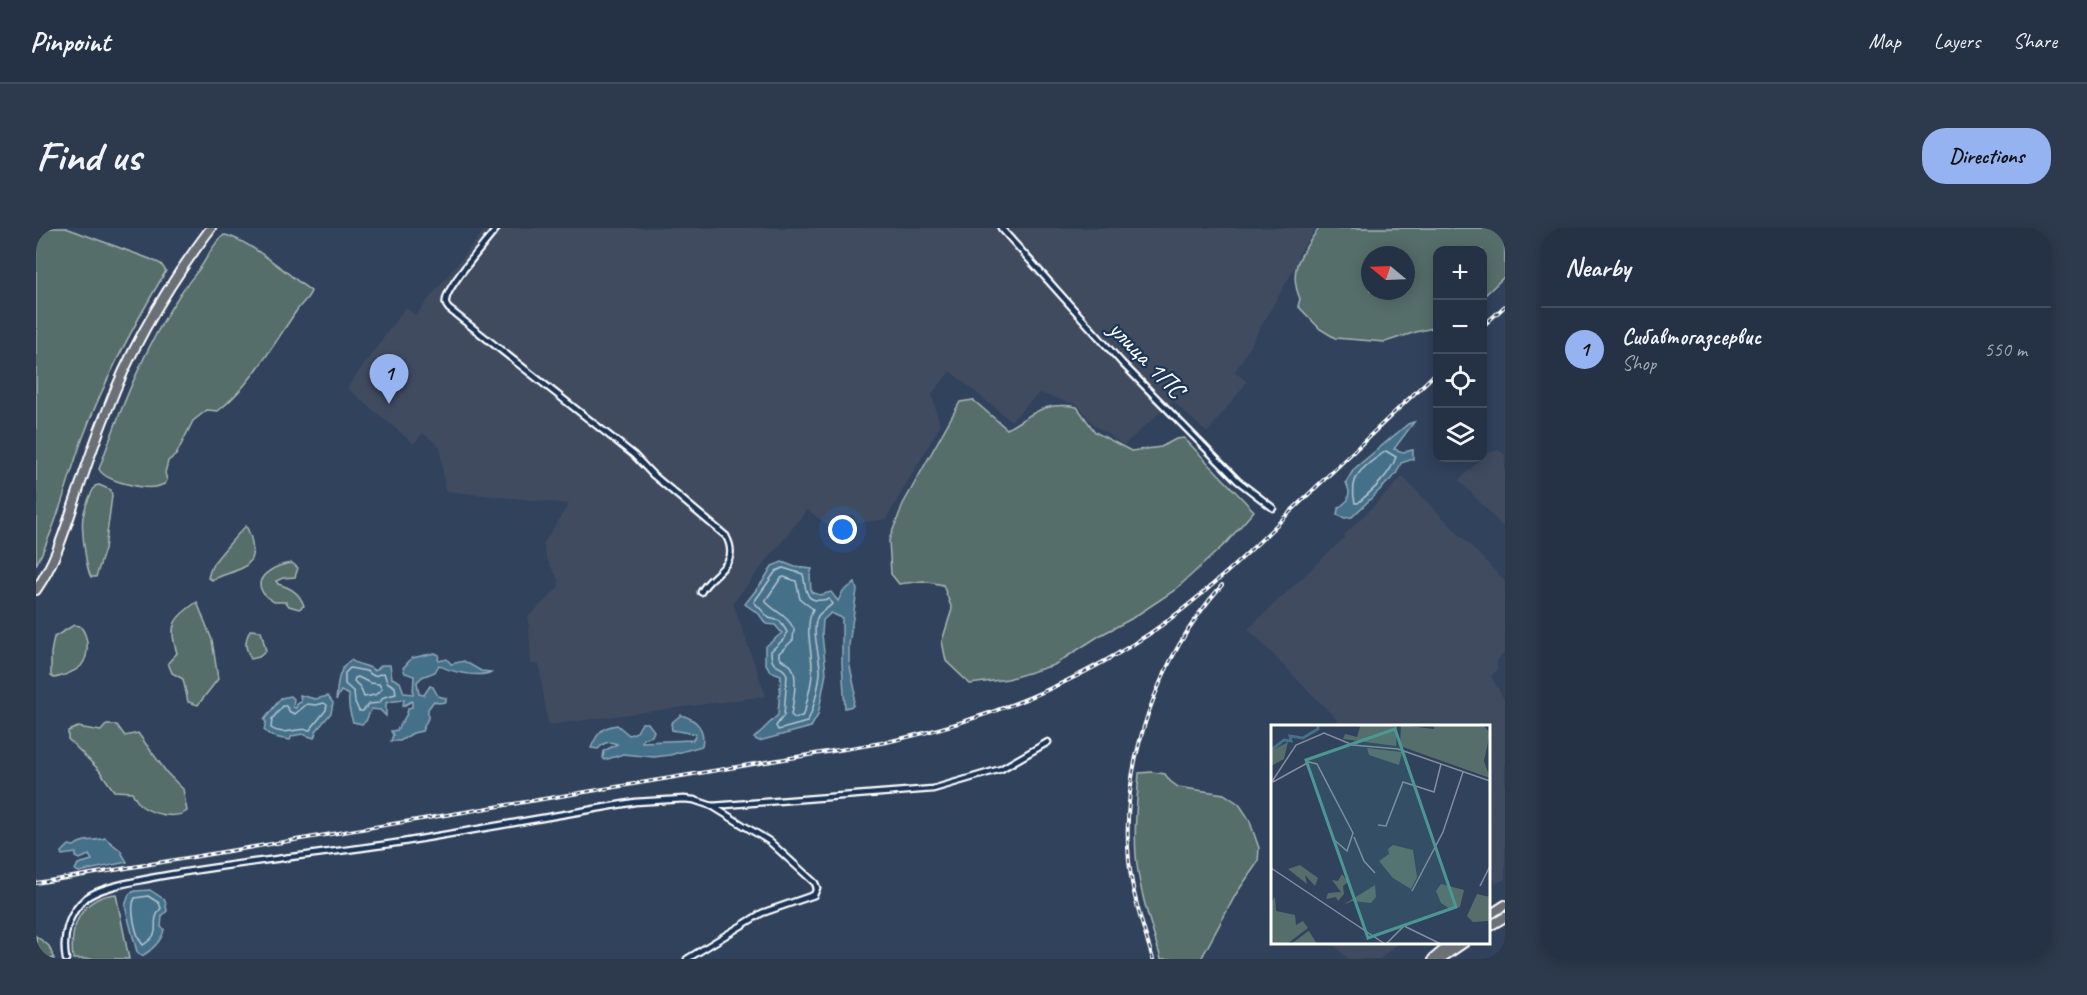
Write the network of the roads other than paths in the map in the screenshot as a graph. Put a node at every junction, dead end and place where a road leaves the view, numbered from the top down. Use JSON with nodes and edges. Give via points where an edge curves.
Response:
{"nodes":[{"id":1,"x":211,"y":228,"type":"edge"},
{"id":2,"x":497,"y":228,"type":"edge"},
{"id":3,"x":1000,"y":228,"type":"edge"},
{"id":4,"x":1274,"y":508,"type":"dead end"},
{"id":5,"x":36,"y":590,"type":"edge"},
{"id":6,"x":701,"y":592,"type":"dead end"},
{"id":7,"x":1048,"y":741,"type":"dead end"},
{"id":8,"x":712,"y":806,"type":"junction"},
{"id":9,"x":1505,"y":905,"type":"edge"},
{"id":10,"x":1490,"y":915,"type":"edge"},
{"id":11,"x":1505,"y":917,"type":"edge"},
{"id":12,"x":1490,"y":926,"type":"edge"},
{"id":13,"x":1451,"y":944,"type":"edge"},
{"id":14,"x":1462,"y":944,"type":"edge"},
{"id":15,"x":66,"y":959,"type":"edge"},
{"id":16,"x":687,"y":959,"type":"edge"},
{"id":17,"x":1433,"y":959,"type":"edge"},
{"id":18,"x":1440,"y":959,"type":"edge"}],
"edges":[{"from":1,"to":5,"type":"main road","via":[[162,298],[131,356],[107,410],[58,549]]},
{"from":2,"to":6,"type":"street","via":[[454,283],[446,298],[448,309],[634,455],[651,474],[726,536],[732,550]]},
{"from":3,"to":4,"type":"street","name":"улица 1ПС","via":[[1122,363],[1238,481]]},
{"from":7,"to":8,"type":"street","via":[[1001,769],[933,789]]},
{"from":8,"to":15,"type":"street","via":[[684,799],[635,802],[136,882],[86,898],[64,934]]},
{"from":8,"to":16,"type":"street","via":[[769,841],[815,883],[817,891],[762,913]]},
{"from":9,"to":10,"type":"main road"},
{"from":11,"to":12,"type":"main road"},
{"from":13,"to":17,"type":"main road"},
{"from":14,"to":18,"type":"main road"}]}
